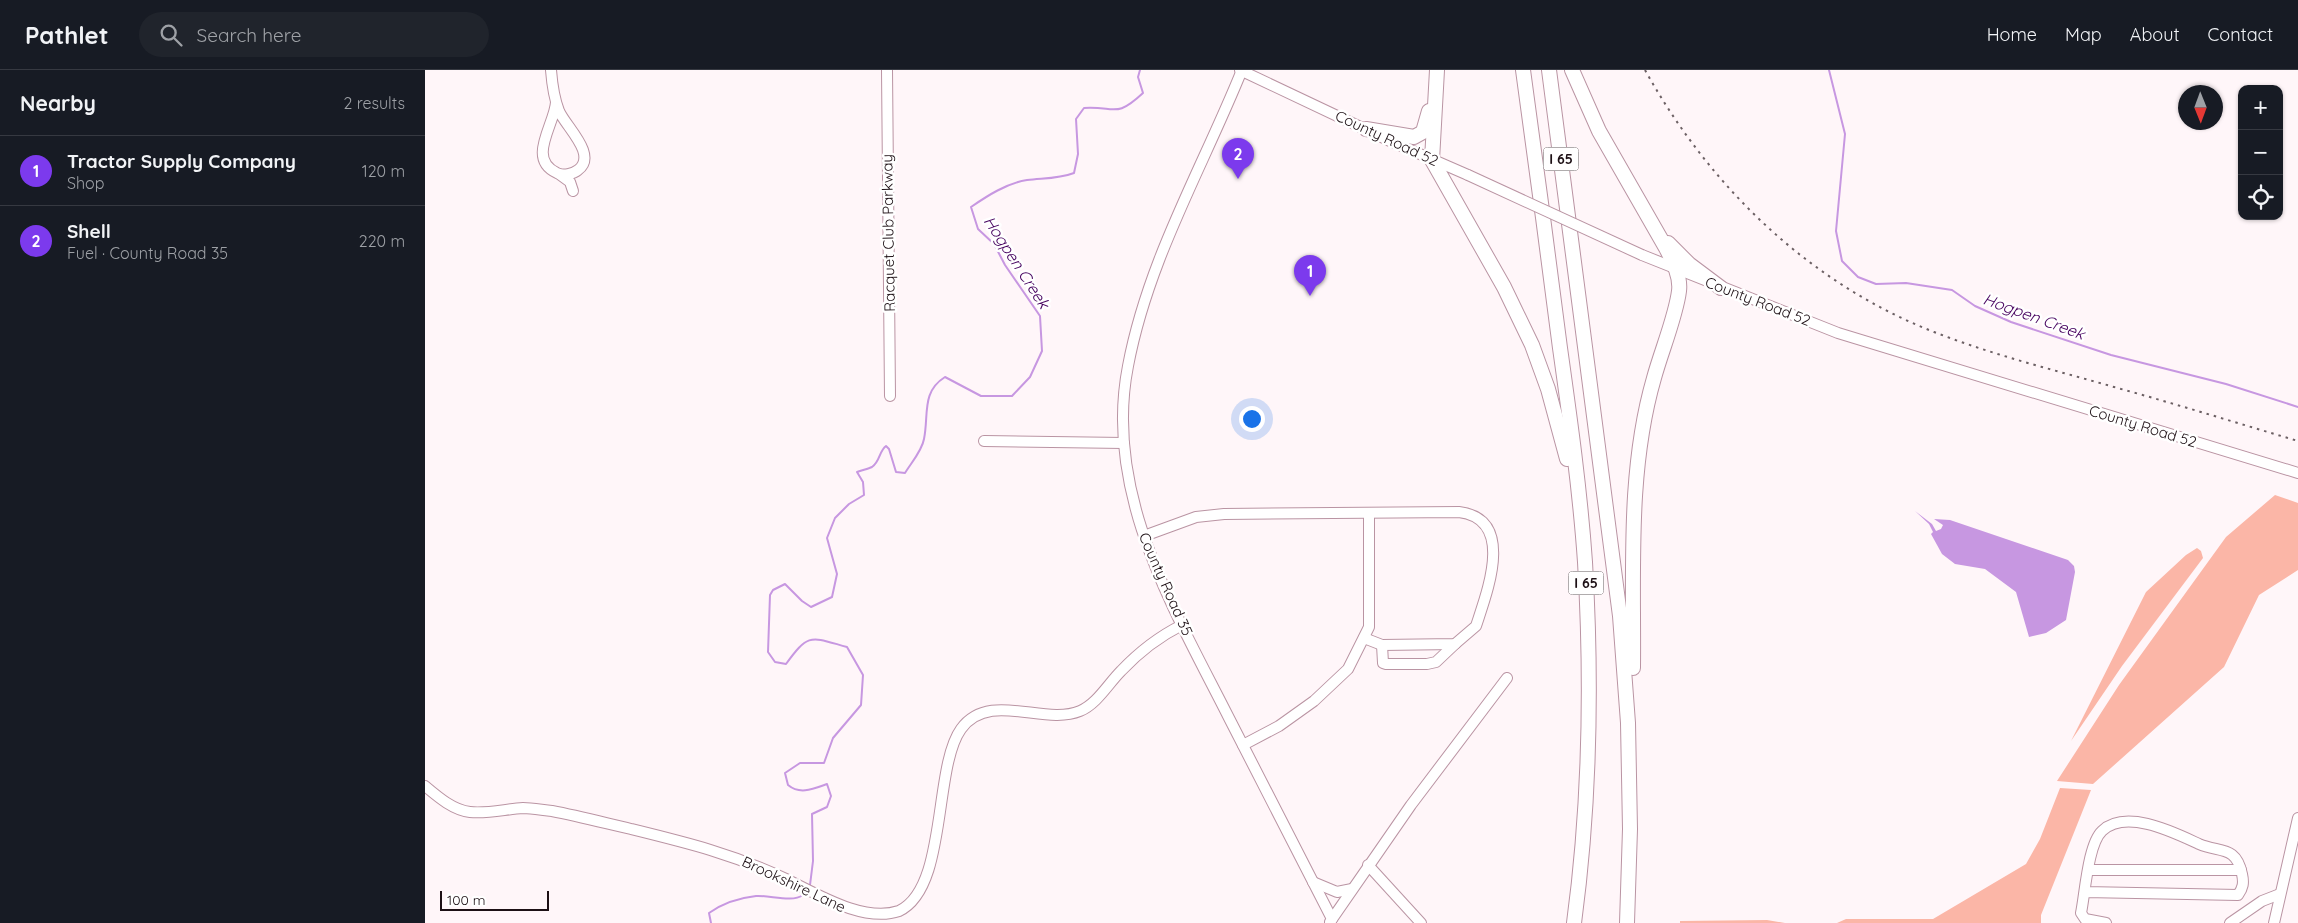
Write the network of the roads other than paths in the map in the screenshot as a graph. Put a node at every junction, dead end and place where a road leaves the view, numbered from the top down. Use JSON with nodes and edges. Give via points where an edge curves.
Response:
{"nodes":[{"id":1,"x":551,"y":70,"type":"edge"},
{"id":2,"x":887,"y":70,"type":"edge"},
{"id":3,"x":1241,"y":70,"type":"edge"},
{"id":4,"x":1435,"y":70,"type":"edge"},
{"id":5,"x":1523,"y":70,"type":"edge"},
{"id":6,"x":1549,"y":70,"type":"edge"},
{"id":7,"x":1572,"y":70,"type":"edge"},
{"id":8,"x":556,"y":102,"type":"junction"},
{"id":9,"x":1366,"y":129,"type":"junction"},
{"id":10,"x":1432,"y":160,"type":"junction"},
{"id":11,"x":559,"y":174,"type":"junction"},
{"id":12,"x":573,"y":191,"type":"dead end"},
{"id":13,"x":1659,"y":234,"type":"junction"},
{"id":14,"x":1676,"y":268,"type":"junction"},
{"id":15,"x":1721,"y":288,"type":"junction"},
{"id":16,"x":890,"y":396,"type":"dead end"},
{"id":17,"x":984,"y":441,"type":"dead end"},
{"id":18,"x":1124,"y":443,"type":"junction"},
{"id":19,"x":2298,"y":473,"type":"edge"},
{"id":20,"x":1369,"y":513,"type":"junction"},
{"id":21,"x":1144,"y":536,"type":"junction"},
{"id":22,"x":1585,"y":560,"type":"junction"},
{"id":23,"x":1182,"y":625,"type":"junction"},
{"id":24,"x":1363,"y":638,"type":"junction"},
{"id":25,"x":1455,"y":644,"type":"junction"},
{"id":26,"x":1382,"y":645,"type":"junction"},
{"id":27,"x":1507,"y":678,"type":"dead end"},
{"id":28,"x":1243,"y":745,"type":"junction"},
{"id":29,"x":425,"y":786,"type":"edge"},
{"id":30,"x":1630,"y":817,"type":"junction"},
{"id":31,"x":2298,"y":818,"type":"edge"},
{"id":32,"x":1368,"y":865,"type":"junction"},
{"id":33,"x":2089,"y":870,"type":"junction"},
{"id":34,"x":2241,"y":870,"type":"junction"},
{"id":35,"x":1313,"y":882,"type":"junction"},
{"id":36,"x":1352,"y":889,"type":"junction"},
{"id":37,"x":2085,"y":892,"type":"junction"},
{"id":38,"x":2280,"y":894,"type":"junction"},
{"id":39,"x":1330,"y":921,"type":"edge"},
{"id":40,"x":2082,"y":921,"type":"edge"},
{"id":41,"x":1421,"y":923,"type":"edge"},
{"id":42,"x":1574,"y":923,"type":"edge"},
{"id":43,"x":1627,"y":923,"type":"edge"},
{"id":44,"x":2106,"y":923,"type":"edge"},
{"id":45,"x":2230,"y":923,"type":"edge"},
{"id":46,"x":2274,"y":923,"type":"edge"}],
"edges":[{"from":1,"to":8,"type":"street"},
{"from":2,"to":16,"type":"street","name":"Racquet Club Parkway"},
{"from":3,"to":9,"type":"street","name":"County Road 52"},
{"from":3,"to":18,"type":"street","name":"County Road 35","via":[[1175,216],[1143,307],[1126,380]]},
{"from":4,"to":9,"type":"highway","via":[[1429,118],[1423,132],[1414,137]]},
{"from":4,"to":10,"type":"highway"},
{"from":5,"to":22,"type":"highway","number":"I 65"},
{"from":6,"to":30,"type":"highway","number":"I 65","via":[[1620,616],[1628,714]]},
{"from":7,"to":13,"type":"highway","via":[[1599,131]]},
{"from":8,"to":11,"type":"street","via":[[542,156],[545,164]]},
{"from":8,"to":11,"type":"street","via":[[583,147],[585,158],[576,172]]},
{"from":9,"to":10,"type":"street","name":"County Road 52"},
{"from":10,"to":14,"type":"street","name":"County Road 52","bridge":true},
{"from":10,"to":22,"type":"highway","via":[[1507,294],[1537,359],[1566,454]]},
{"from":11,"to":12,"type":"street","via":[[570,182]]},
{"from":13,"to":14,"type":"highway"},
{"from":13,"to":15,"type":"highway","via":[[1689,264]]},
{"from":14,"to":15,"type":"street","name":"County Road 52"},
{"from":14,"to":30,"type":"highway","via":[[1679,290],[1648,399],[1635,482]]},
{"from":15,"to":19,"type":"street","name":"County Road 52","via":[[1838,333]]},
{"from":17,"to":18,"type":"street"},
{"from":18,"to":21,"type":"street","name":"County Road 35","via":[[1133,500]]},
{"from":20,"to":21,"type":"street","via":[[1224,514],[1196,517]]},
{"from":20,"to":24,"type":"street","via":[[1369,627]]},
{"from":20,"to":25,"type":"street","via":[[1468,513],[1479,518],[1487,529],[1493,544],[1493,570],[1476,626]]},
{"from":21,"to":23,"type":"street","name":"County Road 35"},
{"from":22,"to":42,"type":"highway","number":"I 65","via":[[1588,758]]},
{"from":23,"to":28,"type":"street","name":"County Road 35"},
{"from":23,"to":29,"type":"street","name":"Brookshire Lane","via":[[1139,654],[1092,703],[1079,711],[1058,714],[1003,710],[981,713],[968,720],[952,747],[935,841],[922,883],[911,902],[891,913],[869,914],[849,910],[748,861],[712,849],[551,811],[523,808],[469,812],[448,803]]},
{"from":24,"to":26,"type":"street"},
{"from":24,"to":28,"type":"street","via":[[1348,669],[1314,701],[1279,726]]},
{"from":25,"to":26,"type":"street"},
{"from":25,"to":26,"type":"street","via":[[1436,662],[1427,664],[1383,663]]},
{"from":27,"to":32,"type":"street"},
{"from":28,"to":35,"type":"street","name":"County Road 35"},
{"from":30,"to":43,"type":"highway","number":"I 65"},
{"from":31,"to":38,"type":"street"},
{"from":32,"to":36,"type":"street"},
{"from":32,"to":41,"type":"street"},
{"from":33,"to":34,"type":"street"},
{"from":33,"to":34,"type":"street","via":[[2093,847],[2100,832],[2120,823],[2149,823],[2201,845],[2228,851]]},
{"from":33,"to":37,"type":"street"},
{"from":34,"to":37,"type":"street","via":[[2242,890],[2238,896],[2231,897]]},
{"from":35,"to":36,"type":"street","via":[[1337,892]]},
{"from":35,"to":39,"type":"street","name":"County Road 35"},
{"from":36,"to":39,"type":"street"},
{"from":37,"to":40,"type":"street"},
{"from":38,"to":45,"type":"street","via":[[2262,900]]},
{"from":38,"to":46,"type":"street"},
{"from":40,"to":44,"type":"street"}]}
